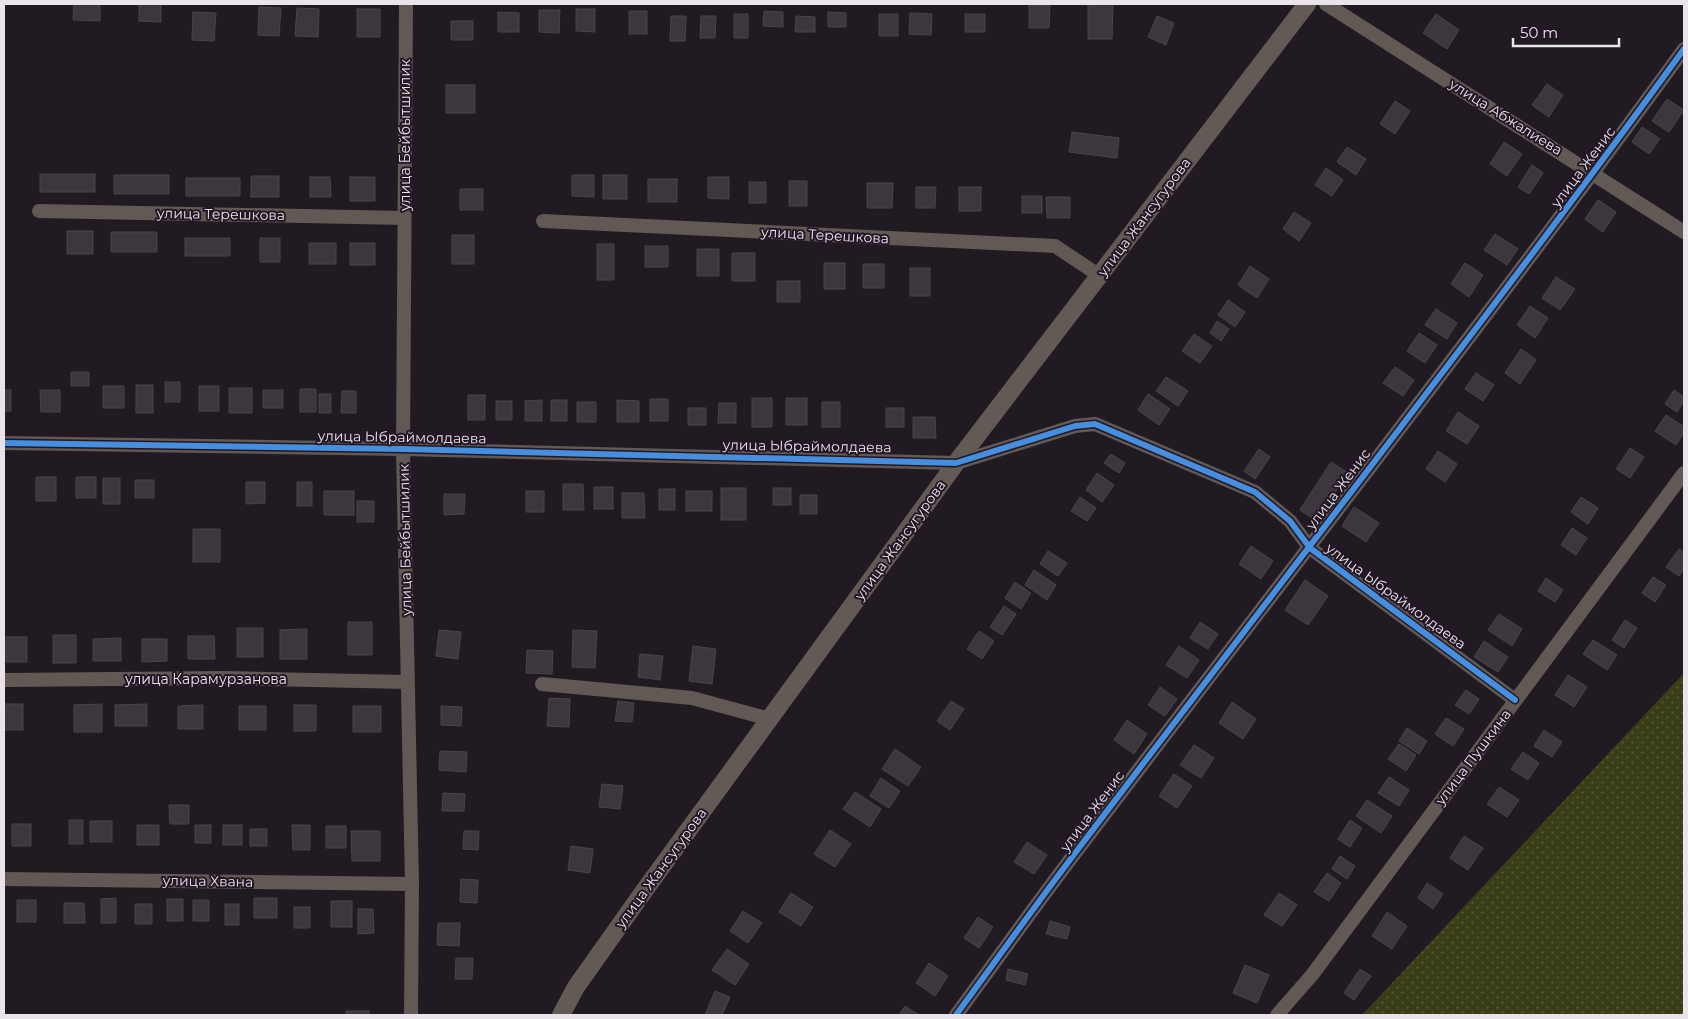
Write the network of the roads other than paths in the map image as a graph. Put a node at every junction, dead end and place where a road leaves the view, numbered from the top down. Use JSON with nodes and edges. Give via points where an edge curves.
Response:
{"nodes":[{"id":1,"x":406,"y":4,"type":"edge"},
{"id":2,"x":1307,"y":4,"type":"edge"},
{"id":3,"x":1326,"y":4,"type":"edge"},
{"id":4,"x":1684,"y":49,"type":"edge"},
{"id":5,"x":1594,"y":173,"type":"junction"},
{"id":6,"x":38,"y":211,"type":"dead end"},
{"id":7,"x":404,"y":218,"type":"junction"},
{"id":8,"x":542,"y":221,"type":"dead end"},
{"id":9,"x":1684,"y":232,"type":"edge"},
{"id":10,"x":1100,"y":276,"type":"junction"},
{"id":11,"x":4,"y":443,"type":"edge"},
{"id":12,"x":403,"y":448,"type":"junction"},
{"id":13,"x":956,"y":463,"type":"junction"},
{"id":14,"x":1684,"y":473,"type":"edge"},
{"id":15,"x":1310,"y":548,"type":"junction"},
{"id":16,"x":4,"y":680,"type":"edge"},
{"id":17,"x":408,"y":682,"type":"junction"},
{"id":18,"x":542,"y":684,"type":"dead end"},
{"id":19,"x":1516,"y":700,"type":"junction"},
{"id":20,"x":770,"y":718,"type":"junction"},
{"id":21,"x":4,"y":879,"type":"edge"},
{"id":22,"x":412,"y":884,"type":"junction"},
{"id":23,"x":411,"y":1015,"type":"edge"},
{"id":24,"x":561,"y":1015,"type":"edge"},
{"id":25,"x":956,"y":1015,"type":"edge"},
{"id":26,"x":1277,"y":1015,"type":"edge"}],
"edges":[{"from":1,"to":7,"type":"street","name":"улица Бейбытшилик"},
{"from":2,"to":10,"type":"main road","name":"улица Жансугурова"},
{"from":3,"to":5,"type":"street","name":"улица Абжалиева"},
{"from":4,"to":5,"type":"street","name":"улица Женис"},
{"from":5,"to":9,"type":"street","name":"улица Абжалиева"},
{"from":5,"to":15,"type":"street","name":"улица Женис"},
{"from":6,"to":7,"type":"street","name":"улица Терешкова"},
{"from":7,"to":12,"type":"street","name":"улица Бейбытшилик"},
{"from":8,"to":10,"type":"street","name":"улица Терешкова","via":[[1055,246]]},
{"from":10,"to":13,"type":"main road","name":"улица Жансугурова"},
{"from":11,"to":12,"type":"street","name":"улица Ыбраймолдаева"},
{"from":12,"to":13,"type":"street","name":"улица Ыбраймолдаева"},
{"from":12,"to":17,"type":"street","name":"улица Бейбытшилик"},
{"from":13,"to":15,"type":"street","name":"улица Ыбраймолдаева","via":[[1075,426],[1095,424],[1255,492],[1290,521]]},
{"from":13,"to":20,"type":"main road","name":"улица Жансугурова"},
{"from":14,"to":19,"type":"street","name":"улица Пушкина"},
{"from":15,"to":19,"type":"street","name":"улица Ыбраймолдаева"},
{"from":15,"to":25,"type":"street","name":"улица Женис","via":[[1080,846]]},
{"from":16,"to":17,"type":"street","name":"улица Карамурзанова","via":[[226,678]]},
{"from":17,"to":22,"type":"street","name":"улица Бейбытшилик"},
{"from":18,"to":20,"type":"street","via":[[692,698]]},
{"from":19,"to":26,"type":"street","name":"улица Пушкина","via":[[1312,974]]},
{"from":20,"to":24,"type":"main road","name":"улица Жансугурова","via":[[576,987]]},
{"from":21,"to":22,"type":"street","name":"улица Хвана"},
{"from":22,"to":23,"type":"street","name":"улица Бейбытшилик"}]}
